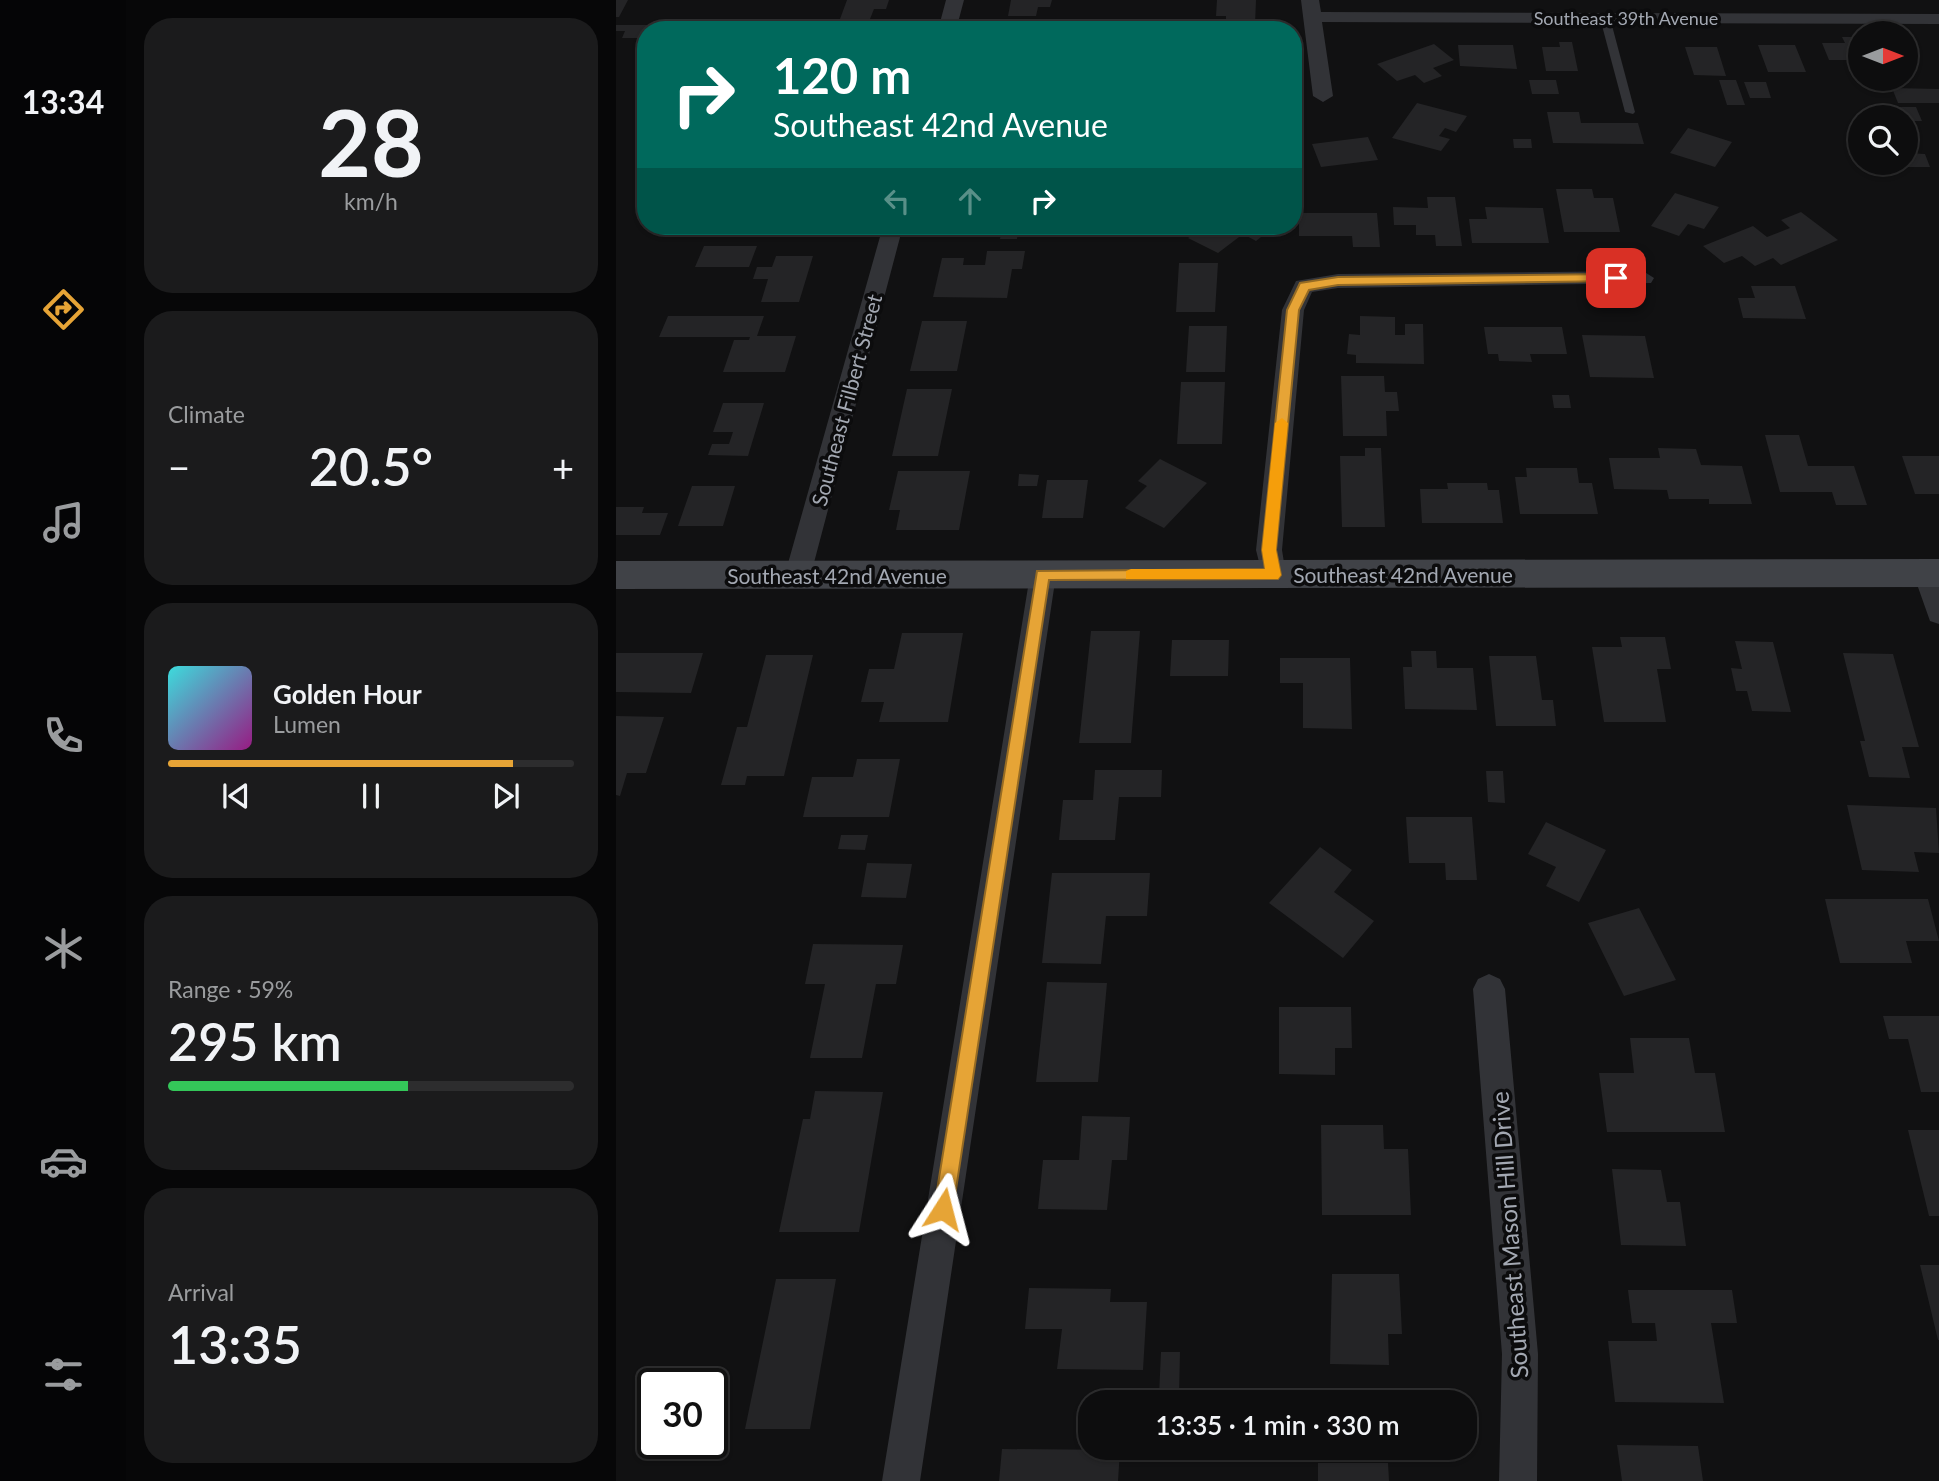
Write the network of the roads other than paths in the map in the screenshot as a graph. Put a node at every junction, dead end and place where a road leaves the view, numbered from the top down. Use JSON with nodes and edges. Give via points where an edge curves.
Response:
{"nodes":[{"id":1,"x":955,"y":0,"type":"edge"},
{"id":2,"x":1312,"y":9,"type":"edge"},
{"id":3,"x":1605,"y":18,"type":"junction"},
{"id":4,"x":1939,"y":19,"type":"edge"},
{"id":5,"x":949,"y":21,"type":"edge"},
{"id":6,"x":1323,"y":96,"type":"dead end"},
{"id":7,"x":1630,"y":112,"type":"dead end"},
{"id":8,"x":891,"y":235,"type":"edge"},
{"id":9,"x":1643,"y":278,"type":"dead end"},
{"id":10,"x":1933,"y":573,"type":"edge"},
{"id":11,"x":798,"y":574,"type":"junction"},
{"id":12,"x":616,"y":575,"type":"edge"},
{"id":13,"x":1043,"y":575,"type":"junction"},
{"id":14,"x":1273,"y":575,"type":"junction"},
{"id":15,"x":1939,"y":614,"type":"edge"},
{"id":16,"x":1489,"y":989,"type":"dead end"},
{"id":17,"x":901,"y":1481,"type":"edge"},
{"id":18,"x":1518,"y":1481,"type":"edge"}],
"edges":[{"from":1,"to":5,"type":"street"},
{"from":2,"to":3,"type":"street","name":"Southeast 39th Avenue"},
{"from":2,"to":6,"type":"street"},
{"from":3,"to":4,"type":"street","name":"Southeast 39th Avenue"},
{"from":3,"to":7,"type":"lane"},
{"from":8,"to":11,"type":"street","name":"Southeast Filbert Street"},
{"from":9,"to":14,"type":"street","via":[[1338,281],[1304,286],[1293,310],[1269,550]]},
{"from":10,"to":14,"type":"street","name":"Southeast 42nd Avenue"},
{"from":10,"to":15,"type":"street"},
{"from":11,"to":12,"type":"street","name":"Southeast 42nd Avenue"},
{"from":11,"to":13,"type":"street","name":"Southeast 42nd Avenue"},
{"from":13,"to":14,"type":"street","name":"Southeast 42nd Avenue"},
{"from":13,"to":17,"type":"street"},
{"from":16,"to":18,"type":"street","name":"Southeast Mason Hill Drive","via":[[1520,1354]]}]}
